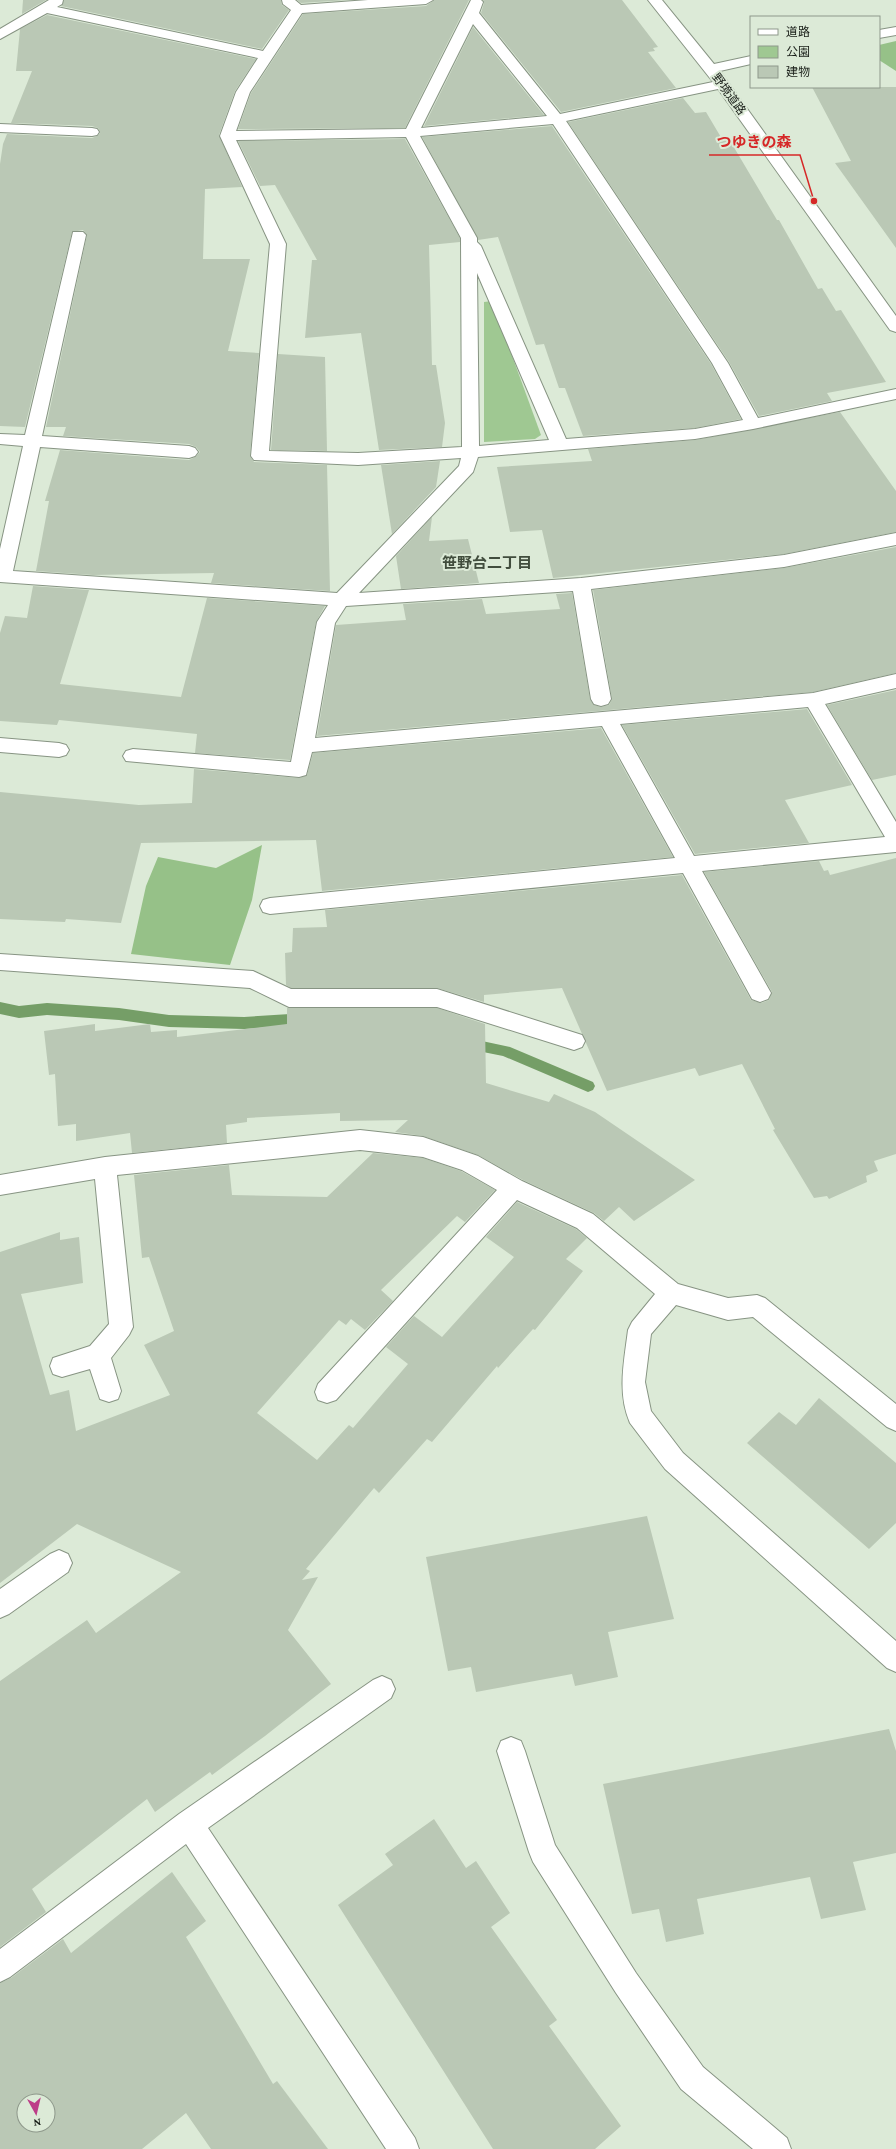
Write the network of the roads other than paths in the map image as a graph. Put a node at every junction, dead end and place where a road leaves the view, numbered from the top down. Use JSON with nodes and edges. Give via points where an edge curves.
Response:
{"nodes":[{"id":1,"x":58,"y":0,"type":"edge"},
{"id":2,"x":287,"y":0,"type":"edge"},
{"id":3,"x":426,"y":0,"type":"edge"},
{"id":4,"x":655,"y":0,"type":"edge"},
{"id":5,"x":473,"y":4,"type":"edge"},
{"id":6,"x":44,"y":8,"type":"junction"},
{"id":7,"x":298,"y":9,"type":"junction"},
{"id":8,"x":896,"y":31,"type":"edge"},
{"id":9,"x":880,"y":34,"type":"edge"},
{"id":10,"x":0,"y":36,"type":"edge"},
{"id":11,"x":267,"y":56,"type":"junction"},
{"id":12,"x":750,"y":60,"type":"edge"},
{"id":13,"x":711,"y":69,"type":"junction"},
{"id":14,"x":722,"y":84,"type":"junction"},
{"id":15,"x":558,"y":119,"type":"junction"},
{"id":16,"x":0,"y":128,"type":"edge"},
{"id":17,"x":92,"y":132,"type":"dead end"},
{"id":18,"x":411,"y":133,"type":"junction"},
{"id":19,"x":227,"y":136,"type":"junction"},
{"id":20,"x":78,"y":235,"type":"dead end"},
{"id":21,"x":469,"y":238,"type":"junction"},
{"id":22,"x":896,"y":327,"type":"edge"},
{"id":23,"x":896,"y":394,"type":"edge"},
{"id":24,"x":753,"y":424,"type":"junction"},
{"id":25,"x":0,"y":439,"type":"edge"},
{"id":26,"x":33,"y":441,"type":"junction"},
{"id":27,"x":560,"y":445,"type":"junction"},
{"id":28,"x":189,"y":452,"type":"dead end"},
{"id":29,"x":471,"y":452,"type":"junction"},
{"id":30,"x":896,"y":539,"type":"edge"},
{"id":31,"x":1,"y":576,"type":"edge"},
{"id":32,"x":581,"y":584,"type":"junction"},
{"id":33,"x":341,"y":600,"type":"junction"},
{"id":34,"x":896,"y":681,"type":"edge"},
{"id":35,"x":601,"y":699,"type":"dead end"},
{"id":36,"x":813,"y":700,"type":"junction"},
{"id":37,"x":608,"y":720,"type":"junction"},
{"id":38,"x":0,"y":745,"type":"edge"},
{"id":39,"x":304,"y":746,"type":"junction"},
{"id":40,"x":59,"y":750,"type":"dead end"},
{"id":41,"x":133,"y":756,"type":"dead end"},
{"id":42,"x":896,"y":839,"type":"edge"},
{"id":43,"x":896,"y":844,"type":"edge"},
{"id":44,"x":688,"y":865,"type":"junction"},
{"id":45,"x":270,"y":906,"type":"dead end"},
{"id":46,"x":0,"y":962,"type":"edge"},
{"id":47,"x":760,"y":993,"type":"dead end"},
{"id":48,"x":574,"y":1041,"type":"dead end"},
{"id":49,"x":105,"y":1166,"type":"junction"},
{"id":50,"x":0,"y":1186,"type":"edge"},
{"id":51,"x":514,"y":1188,"type":"junction"},
{"id":52,"x":671,"y":1293,"type":"junction"},
{"id":53,"x":98,"y":1355,"type":"junction"},
{"id":54,"x":62,"y":1366,"type":"dead end"},
{"id":55,"x":109,"y":1391,"type":"dead end"},
{"id":56,"x":327,"y":1392,"type":"dead end"},
{"id":57,"x":896,"y":1419,"type":"edge"},
{"id":58,"x":59,"y":1563,"type":"dead end"},
{"id":59,"x":0,"y":1606,"type":"edge"},
{"id":60,"x":896,"y":1659,"type":"edge"},
{"id":61,"x":382,"y":1689,"type":"dead end"},
{"id":62,"x":511,"y":1751,"type":"dead end"},
{"id":63,"x":189,"y":1824,"type":"junction"},
{"id":64,"x":0,"y":1967,"type":"edge"},
{"id":65,"x":404,"y":2149,"type":"edge"},
{"id":66,"x":776,"y":2149,"type":"edge"}],
"edges":[{"from":1,"to":6,"type":"street"},
{"from":2,"to":7,"type":"street"},
{"from":3,"to":7,"type":"street"},
{"from":4,"to":13,"type":"street","name":"野境道路"},
{"from":5,"to":15,"type":"street"},
{"from":5,"to":18,"type":"street"},
{"from":6,"to":10,"type":"street"},
{"from":6,"to":11,"type":"street"},
{"from":7,"to":11,"type":"street"},
{"from":8,"to":9,"type":"street"},
{"from":11,"to":19,"type":"street","via":[[243,92]]},
{"from":12,"to":13,"type":"street"},
{"from":13,"to":14,"type":"street","name":"野境道路"},
{"from":14,"to":15,"type":"street"},
{"from":14,"to":22,"type":"street","name":"野境道路"},
{"from":15,"to":18,"type":"street"},
{"from":15,"to":24,"type":"street","via":[[720,363]]},
{"from":16,"to":17,"type":"street"},
{"from":18,"to":19,"type":"street"},
{"from":18,"to":21,"type":"street"},
{"from":19,"to":29,"type":"street","via":[[278,244],[260,456],[358,459]]},
{"from":20,"to":26,"type":"street"},
{"from":21,"to":27,"type":"street"},
{"from":21,"to":29,"type":"street"},
{"from":23,"to":24,"type":"street"},
{"from":24,"to":27,"type":"street","via":[[695,434]]},
{"from":25,"to":26,"type":"street"},
{"from":26,"to":28,"type":"street"},
{"from":26,"to":31,"type":"street"},
{"from":27,"to":29,"type":"street"},
{"from":29,"to":33,"type":"street","via":[[467,468]]},
{"from":30,"to":32,"type":"street","via":[[784,561]]},
{"from":31,"to":33,"type":"street"},
{"from":32,"to":33,"type":"street"},
{"from":32,"to":35,"type":"street"},
{"from":33,"to":39,"type":"street","via":[[326,622]]},
{"from":34,"to":36,"type":"street"},
{"from":36,"to":37,"type":"street"},
{"from":36,"to":42,"type":"street"},
{"from":37,"to":39,"type":"street"},
{"from":37,"to":44,"type":"street"},
{"from":38,"to":40,"type":"street"},
{"from":39,"to":41,"type":"street","via":[[299,770]]},
{"from":43,"to":44,"type":"street"},
{"from":44,"to":45,"type":"street"},
{"from":44,"to":47,"type":"street"},
{"from":46,"to":48,"type":"street","via":[[253,980],[289,998],[437,998]]},
{"from":49,"to":50,"type":"street"},
{"from":49,"to":51,"type":"street","via":[[360,1140],[423,1147],[470,1163]]},
{"from":49,"to":53,"type":"street","via":[[121,1327]]},
{"from":51,"to":52,"type":"street","via":[[585,1220]]},
{"from":51,"to":56,"type":"street"},
{"from":52,"to":57,"type":"street","via":[[728,1309],[757,1306]]},
{"from":52,"to":60,"type":"street","via":[[640,1330],[633,1382],[639,1415],[674,1461]]},
{"from":53,"to":54,"type":"street"},
{"from":53,"to":55,"type":"street"},
{"from":58,"to":59,"type":"street"},
{"from":61,"to":63,"type":"street"},
{"from":62,"to":66,"type":"street","via":[[543,1852],[626,1983],[692,2078]]},
{"from":63,"to":64,"type":"street"},
{"from":63,"to":65,"type":"street"}]}
